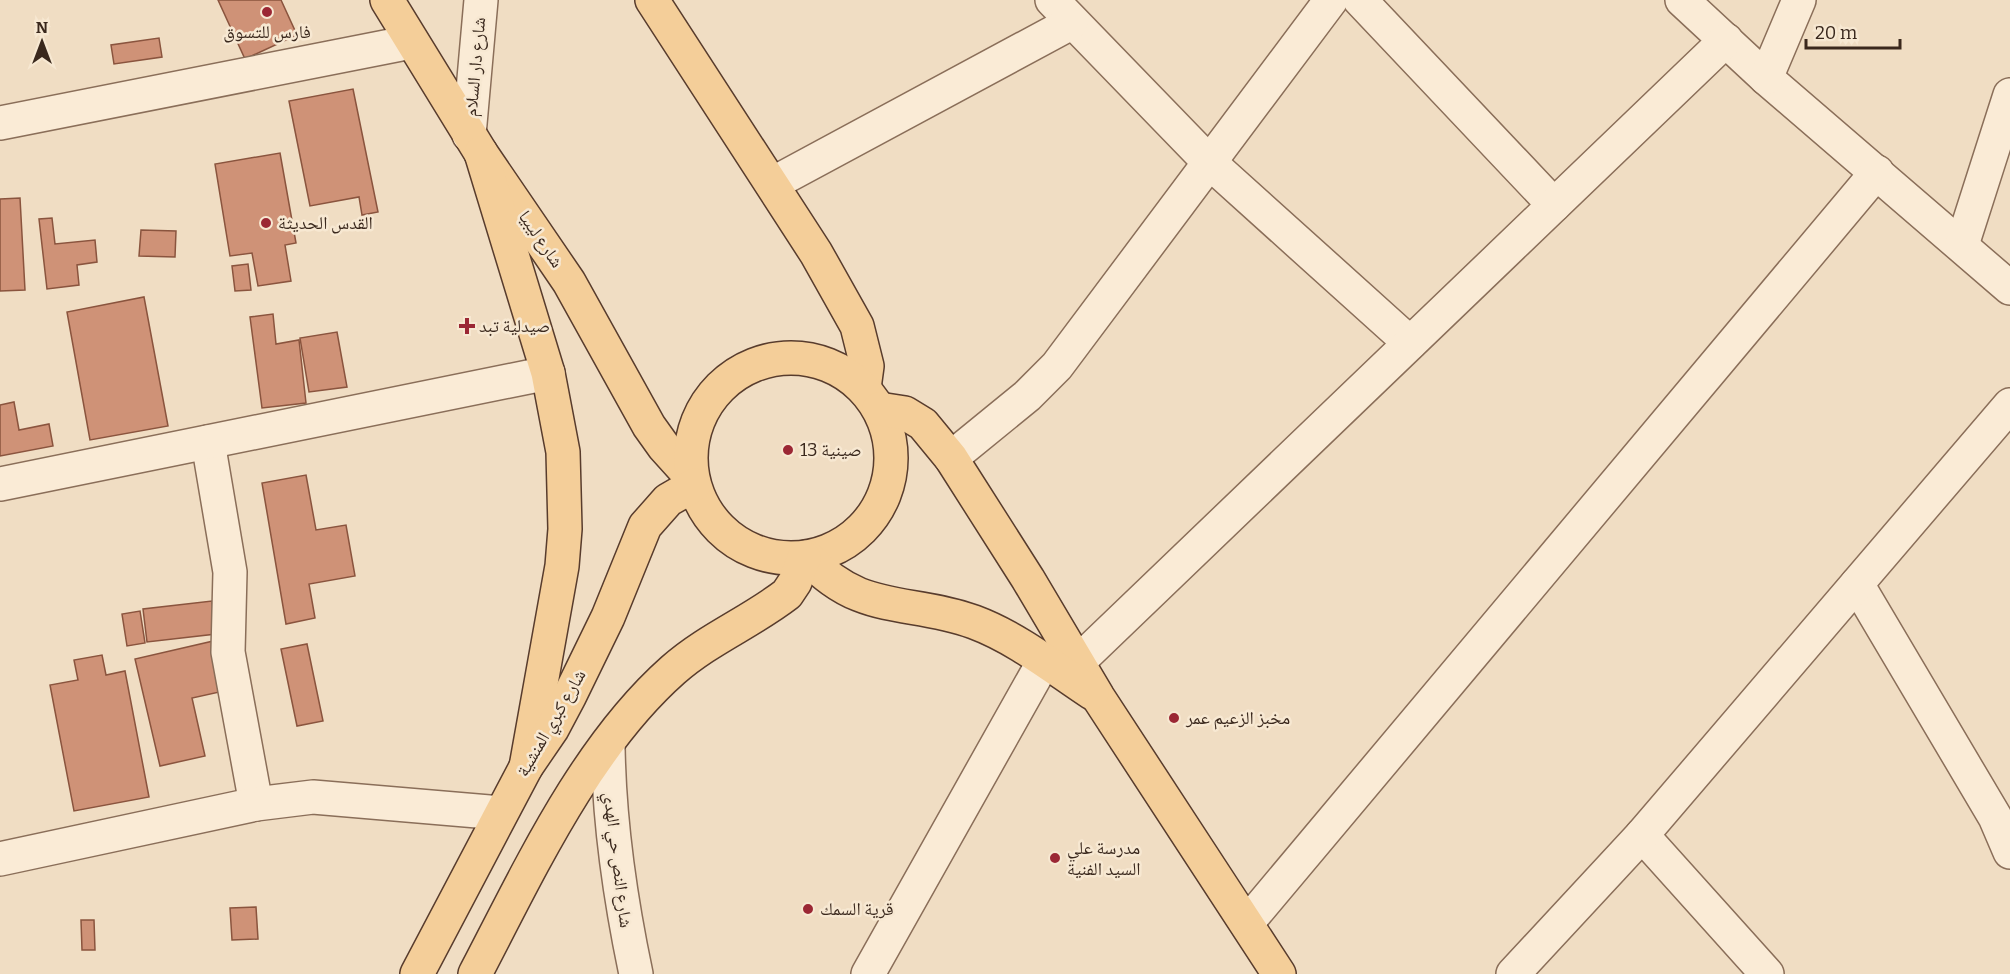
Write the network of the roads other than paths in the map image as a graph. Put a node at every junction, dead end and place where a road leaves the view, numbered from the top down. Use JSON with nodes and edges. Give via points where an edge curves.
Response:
{"nodes":[{"id":1,"x":387,"y":0,"type":"edge"},
{"id":2,"x":481,"y":0,"type":"edge"},
{"id":3,"x":652,"y":0,"type":"edge"},
{"id":4,"x":1331,"y":0,"type":"edge"},
{"id":5,"x":1360,"y":0,"type":"edge"},
{"id":6,"x":1682,"y":0,"type":"edge"},
{"id":7,"x":1799,"y":0,"type":"edge"},
{"id":8,"x":1062,"y":11,"type":"edge"},
{"id":9,"x":1726,"y":39,"type":"junction"},
{"id":10,"x":411,"y":42,"type":"junction"},
{"id":11,"x":1766,"y":78,"type":"junction"},
{"id":12,"x":2010,"y":95,"type":"edge"},
{"id":13,"x":0,"y":123,"type":"edge"},
{"id":14,"x":475,"y":144,"type":"junction"},
{"id":15,"x":1208,"y":161,"type":"junction"},
{"id":16,"x":1877,"y":172,"type":"junction"},
{"id":17,"x":772,"y":184,"type":"junction"},
{"id":18,"x":1554,"y":205,"type":"junction"},
{"id":19,"x":1962,"y":245,"type":"junction"},
{"id":20,"x":2010,"y":288,"type":"edge"},
{"id":21,"x":1410,"y":343,"type":"junction"},
{"id":22,"x":548,"y":373,"type":"junction"},
{"id":23,"x":872,"y":399,"type":"junction"},
{"id":24,"x":2010,"y":405,"type":"edge"},
{"id":25,"x":208,"y":442,"type":"junction"},
{"id":26,"x":951,"y":458,"type":"junction"},
{"id":27,"x":693,"y":481,"type":"junction"},
{"id":28,"x":0,"y":484,"type":"edge"},
{"id":29,"x":805,"y":558,"type":"junction"},
{"id":30,"x":1857,"y":584,"type":"junction"},
{"id":31,"x":1044,"y":661,"type":"junction"},
{"id":32,"x":1078,"y":662,"type":"junction"},
{"id":33,"x":1098,"y":697,"type":"junction"},
{"id":34,"x":608,"y":745,"type":"junction"},
{"id":35,"x":526,"y":768,"type":"junction"},
{"id":36,"x":256,"y":804,"type":"junction"},
{"id":37,"x":501,"y":813,"type":"junction"},
{"id":38,"x":1642,"y":835,"type":"junction"},
{"id":39,"x":2010,"y":852,"type":"edge"},
{"id":40,"x":0,"y":859,"type":"edge"},
{"id":41,"x":1247,"y":924,"type":"junction"},
{"id":42,"x":417,"y":974,"type":"edge"},
{"id":43,"x":475,"y":974,"type":"edge"},
{"id":44,"x":636,"y":974,"type":"edge"},
{"id":45,"x":868,"y":974,"type":"edge"},
{"id":46,"x":1279,"y":974,"type":"edge"},
{"id":47,"x":1513,"y":974,"type":"edge"},
{"id":48,"x":1767,"y":974,"type":"edge"}],
"edges":[{"from":1,"to":10,"type":"main road","name":"شارع ليبيا"},
{"from":2,"to":14,"type":"street","name":"شارع دار السلام"},
{"from":3,"to":17,"type":"main road"},
{"from":4,"to":15,"type":"street"},
{"from":5,"to":18,"type":"street"},
{"from":6,"to":9,"type":"street"},
{"from":7,"to":11,"type":"street"},
{"from":8,"to":15,"type":"street"},
{"from":8,"to":17,"type":"street"},
{"from":9,"to":11,"type":"street"},
{"from":9,"to":18,"type":"street"},
{"from":10,"to":13,"type":"street"},
{"from":10,"to":14,"type":"main road","name":"شارع ليبيا"},
{"from":11,"to":16,"type":"street"},
{"from":12,"to":19,"type":"street"},
{"from":14,"to":22,"type":"main road"},
{"from":14,"to":27,"type":"main road","name":"شارع ليبيا","via":[[570,282],[649,426]]},
{"from":15,"to":21,"type":"street"},
{"from":15,"to":26,"type":"street","via":[[1057,366]]},
{"from":16,"to":19,"type":"street"},
{"from":16,"to":41,"type":"street"},
{"from":17,"to":23,"type":"main road","via":[[857,326]]},
{"from":18,"to":21,"type":"street"},
{"from":19,"to":20,"type":"street"},
{"from":21,"to":32,"type":"street"},
{"from":22,"to":25,"type":"street"},
{"from":22,"to":35,"type":"main road","via":[[563,452],[565,529]]},
{"from":23,"to":26,"type":"main road","via":[[923,424]]},
{"from":23,"to":27,"type":"main road","via":[[841,371],[823,364],[786,358],[758,364],[732,377],[711,397],[697,421],[691,449]]},
{"from":23,"to":29,"type":"main road","via":[[891,439],[892,471],[883,501],[864,527],[839,546]]},
{"from":24,"to":30,"type":"street"},
{"from":25,"to":28,"type":"street"},
{"from":25,"to":36,"type":"street","via":[[230,572],[228,652]]},
{"from":26,"to":32,"type":"main road"},
{"from":27,"to":29,"type":"main road","via":[[705,510],[722,531],[745,547],[770,556]]},
{"from":27,"to":35,"type":"main road","name":"شارع كبري المنشية","via":[[654,512],[645,526],[585,665],[552,729]]},
{"from":29,"to":31,"type":"main road","via":[[837,585],[856,595],[972,621],[1013,640]]},
{"from":29,"to":34,"type":"main road","via":[[787,594],[702,647],[673,670]]},
{"from":30,"to":38,"type":"street"},
{"from":30,"to":39,"type":"street","via":[[1995,817]]},
{"from":31,"to":33,"type":"main road"},
{"from":31,"to":45,"type":"street"},
{"from":32,"to":33,"type":"main road"},
{"from":33,"to":41,"type":"main road"},
{"from":34,"to":43,"type":"main road","via":[[551,834]]},
{"from":34,"to":44,"type":"street","name":"شارع النص حي الهدي","via":[[614,854]]},
{"from":35,"to":37,"type":"main road","name":"شارع كبري المنشية"},
{"from":36,"to":37,"type":"street","via":[[314,797]]},
{"from":36,"to":40,"type":"street"},
{"from":37,"to":42,"type":"main road","name":"شارع كبري المنشية"},
{"from":38,"to":47,"type":"street"},
{"from":38,"to":48,"type":"street"},
{"from":41,"to":46,"type":"main road"}]}
